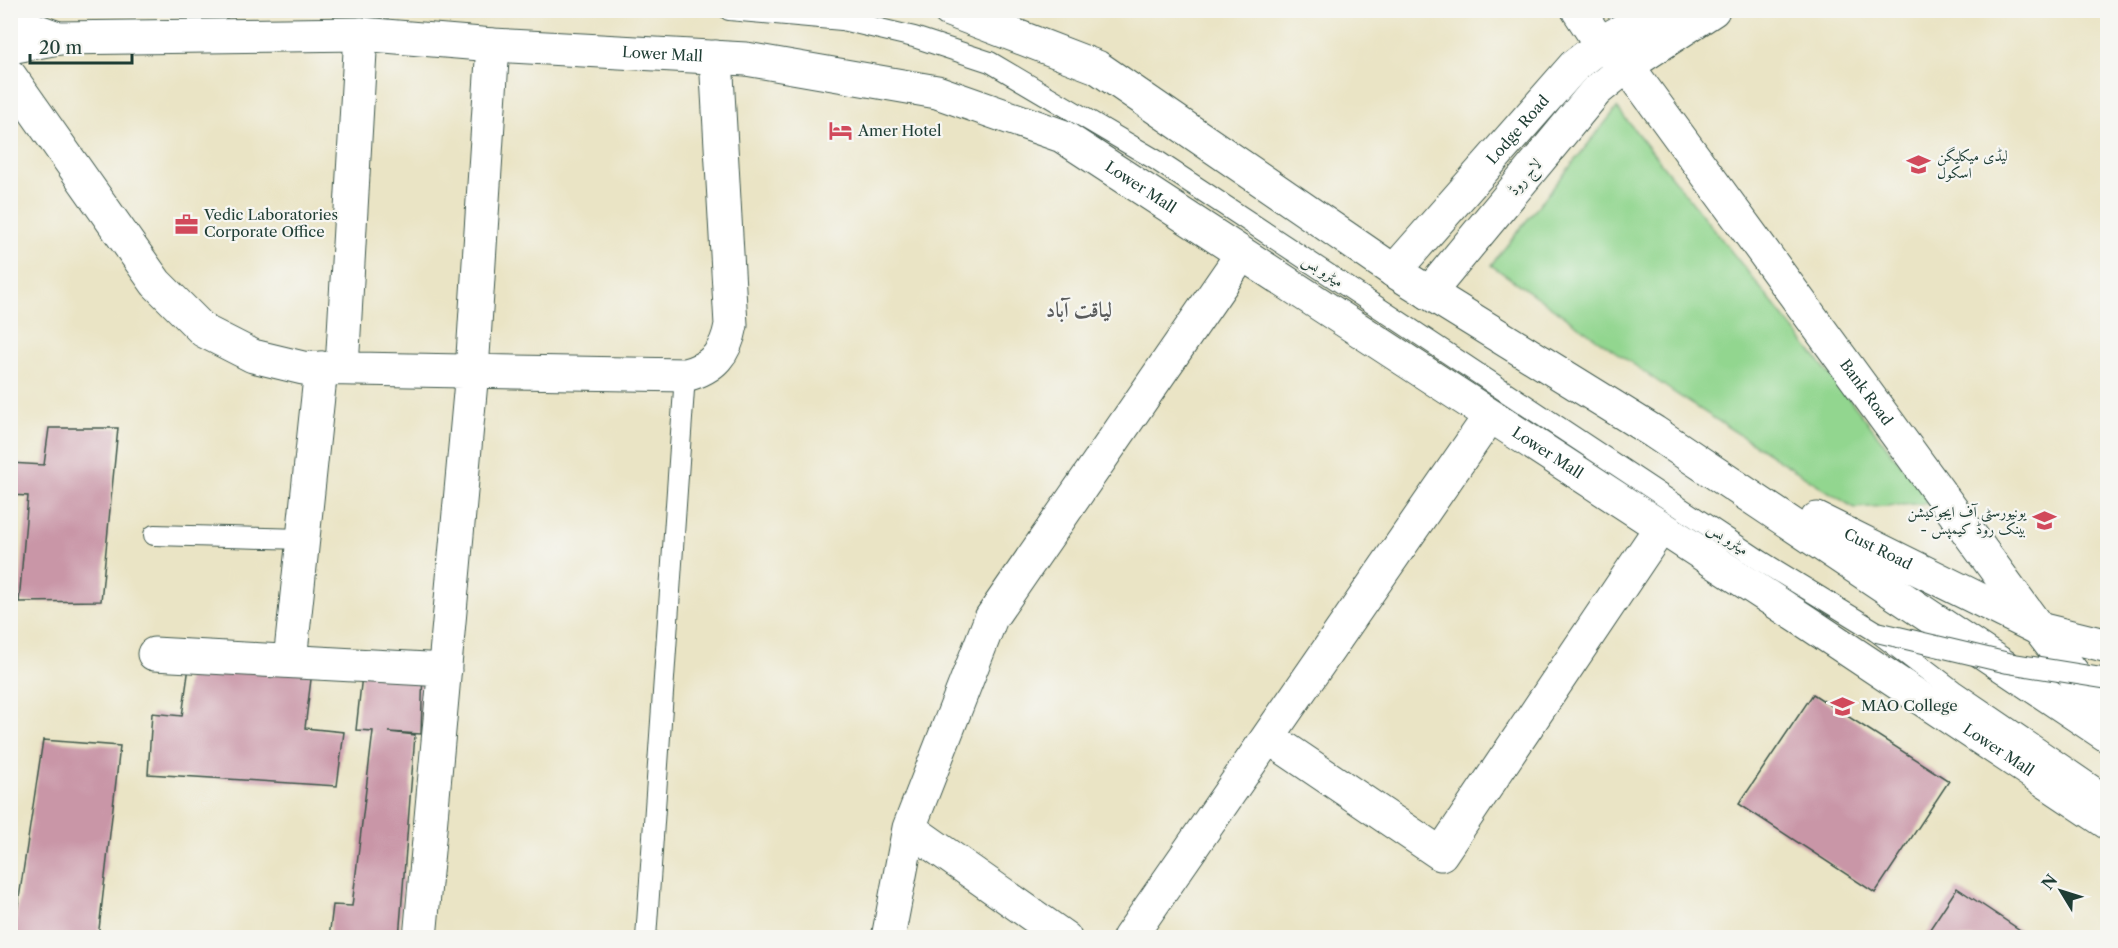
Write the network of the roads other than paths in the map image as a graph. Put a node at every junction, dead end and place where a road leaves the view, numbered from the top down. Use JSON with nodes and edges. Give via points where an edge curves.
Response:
{"nodes":[{"id":1,"x":729,"y":10,"type":"edge"},
{"id":2,"x":949,"y":10,"type":"edge"},
{"id":3,"x":1578,"y":10,"type":"edge"},
{"id":4,"x":1659,"y":10,"type":"edge"},
{"id":5,"x":1713,"y":10,"type":"edge"},
{"id":6,"x":1624,"y":18,"type":"edge"},
{"id":7,"x":10,"y":21,"type":"edge"},
{"id":8,"x":361,"y":34,"type":"junction"},
{"id":9,"x":58,"y":38,"type":"junction"},
{"id":10,"x":493,"y":45,"type":"junction"},
{"id":11,"x":1601,"y":45,"type":"junction"},
{"id":12,"x":10,"y":46,"type":"edge"},
{"id":13,"x":716,"y":57,"type":"junction"},
{"id":14,"x":1627,"y":66,"type":"junction"},
{"id":15,"x":10,"y":76,"type":"edge"},
{"id":16,"x":1242,"y":254,"type":"junction"},
{"id":17,"x":1394,"y":271,"type":"junction"},
{"id":18,"x":1429,"y":293,"type":"junction"},
{"id":19,"x":331,"y":368,"type":"junction"},
{"id":20,"x":472,"y":371,"type":"junction"},
{"id":21,"x":685,"y":375,"type":"junction"},
{"id":22,"x":1490,"y":416,"type":"junction"},
{"id":23,"x":1654,"y":432,"type":"junction"},
{"id":24,"x":1661,"y":527,"type":"junction"},
{"id":25,"x":154,"y":535,"type":"dead end"},
{"id":26,"x":303,"y":539,"type":"junction"},
{"id":27,"x":2039,"y":629,"type":"junction"},
{"id":28,"x":1876,"y":632,"type":"junction"},
{"id":29,"x":2108,"y":646,"type":"edge"},
{"id":30,"x":154,"y":654,"type":"dead end"},
{"id":31,"x":290,"y":662,"type":"junction"},
{"id":32,"x":445,"y":670,"type":"junction"},
{"id":33,"x":2108,"y":679,"type":"edge"},
{"id":34,"x":2108,"y":718,"type":"edge"},
{"id":35,"x":2108,"y":736,"type":"edge"},
{"id":36,"x":1268,"y":738,"type":"junction"},
{"id":37,"x":2108,"y":796,"type":"edge"},
{"id":38,"x":2108,"y":823,"type":"edge"},
{"id":39,"x":909,"y":828,"type":"junction"},
{"id":40,"x":420,"y":938,"type":"edge"},
{"id":41,"x":646,"y":938,"type":"edge"},
{"id":42,"x":888,"y":938,"type":"edge"},
{"id":43,"x":1065,"y":938,"type":"edge"},
{"id":44,"x":1129,"y":938,"type":"edge"}],
"edges":[{"from":1,"to":28,"type":"lane","name":"میٹرو بس","via":[[842,20],[914,37],[990,62],[1156,160],[1761,561]]},
{"from":2,"to":17,"type":"street","via":[[1097,67]]},
{"from":3,"to":11,"type":"street","name":"Bank Road"},
{"from":4,"to":6,"type":"street","name":"Lodge Road"},
{"from":5,"to":14,"type":"street"},
{"from":6,"to":11,"type":"street","name":"Lodge Road"},
{"from":6,"to":14,"type":"street"},
{"from":7,"to":9,"type":"street","name":"Lower Mall"},
{"from":8,"to":9,"type":"street","name":"Lower Mall"},
{"from":8,"to":10,"type":"street","name":"Lower Mall"},
{"from":8,"to":19,"type":"street"},
{"from":9,"to":12,"type":"street"},
{"from":10,"to":13,"type":"street","name":"Lower Mall"},
{"from":10,"to":20,"type":"street"},
{"from":11,"to":14,"type":"street","name":"Bank Road"},
{"from":11,"to":17,"type":"street","name":"Lodge Road","via":[[1575,65]]},
{"from":13,"to":16,"type":"street","name":"Lower Mall","via":[[937,92],[1062,136]]},
{"from":13,"to":21,"type":"street","via":[[731,325],[728,344],[718,359],[701,371]]},
{"from":14,"to":18,"type":"street","name":"لاج روڈ","via":[[1596,91]]},
{"from":14,"to":27,"type":"street","name":"Bank Road"},
{"from":15,"to":19,"type":"street","via":[[156,283],[204,331],[253,356],[303,368]]},
{"from":16,"to":22,"type":"street","name":"Lower Mall"},
{"from":16,"to":39,"type":"street","via":[[991,618]]},
{"from":17,"to":18,"type":"street"},
{"from":18,"to":23,"type":"street"},
{"from":19,"to":20,"type":"street"},
{"from":19,"to":26,"type":"street"},
{"from":20,"to":21,"type":"street"},
{"from":20,"to":32,"type":"street"},
{"from":21,"to":41,"type":"lane"},
{"from":22,"to":24,"type":"street","name":"Lower Mall"},
{"from":22,"to":36,"type":"street"},
{"from":23,"to":27,"type":"street","name":"Cust Road","via":[[1844,534]]},
{"from":23,"to":35,"type":"street"},
{"from":24,"to":36,"type":"street","via":[[1440,854]]},
{"from":24,"to":38,"type":"street","name":"Lower Mall"},
{"from":25,"to":26,"type":"lane"},
{"from":26,"to":31,"type":"street"},
{"from":27,"to":29,"type":"street","name":"Cust Road"},
{"from":27,"to":34,"type":"street","name":"Bank Road"},
{"from":28,"to":33,"type":"lane","name":"میٹرو بس","bridge":true,"via":[[2008,663]]},
{"from":28,"to":37,"type":"lane","name":"میٹرو بس"},
{"from":30,"to":31,"type":"street"},
{"from":31,"to":32,"type":"street"},
{"from":32,"to":40,"type":"street"},
{"from":36,"to":44,"type":"street"},
{"from":39,"to":42,"type":"street"},
{"from":39,"to":43,"type":"street"}]}
